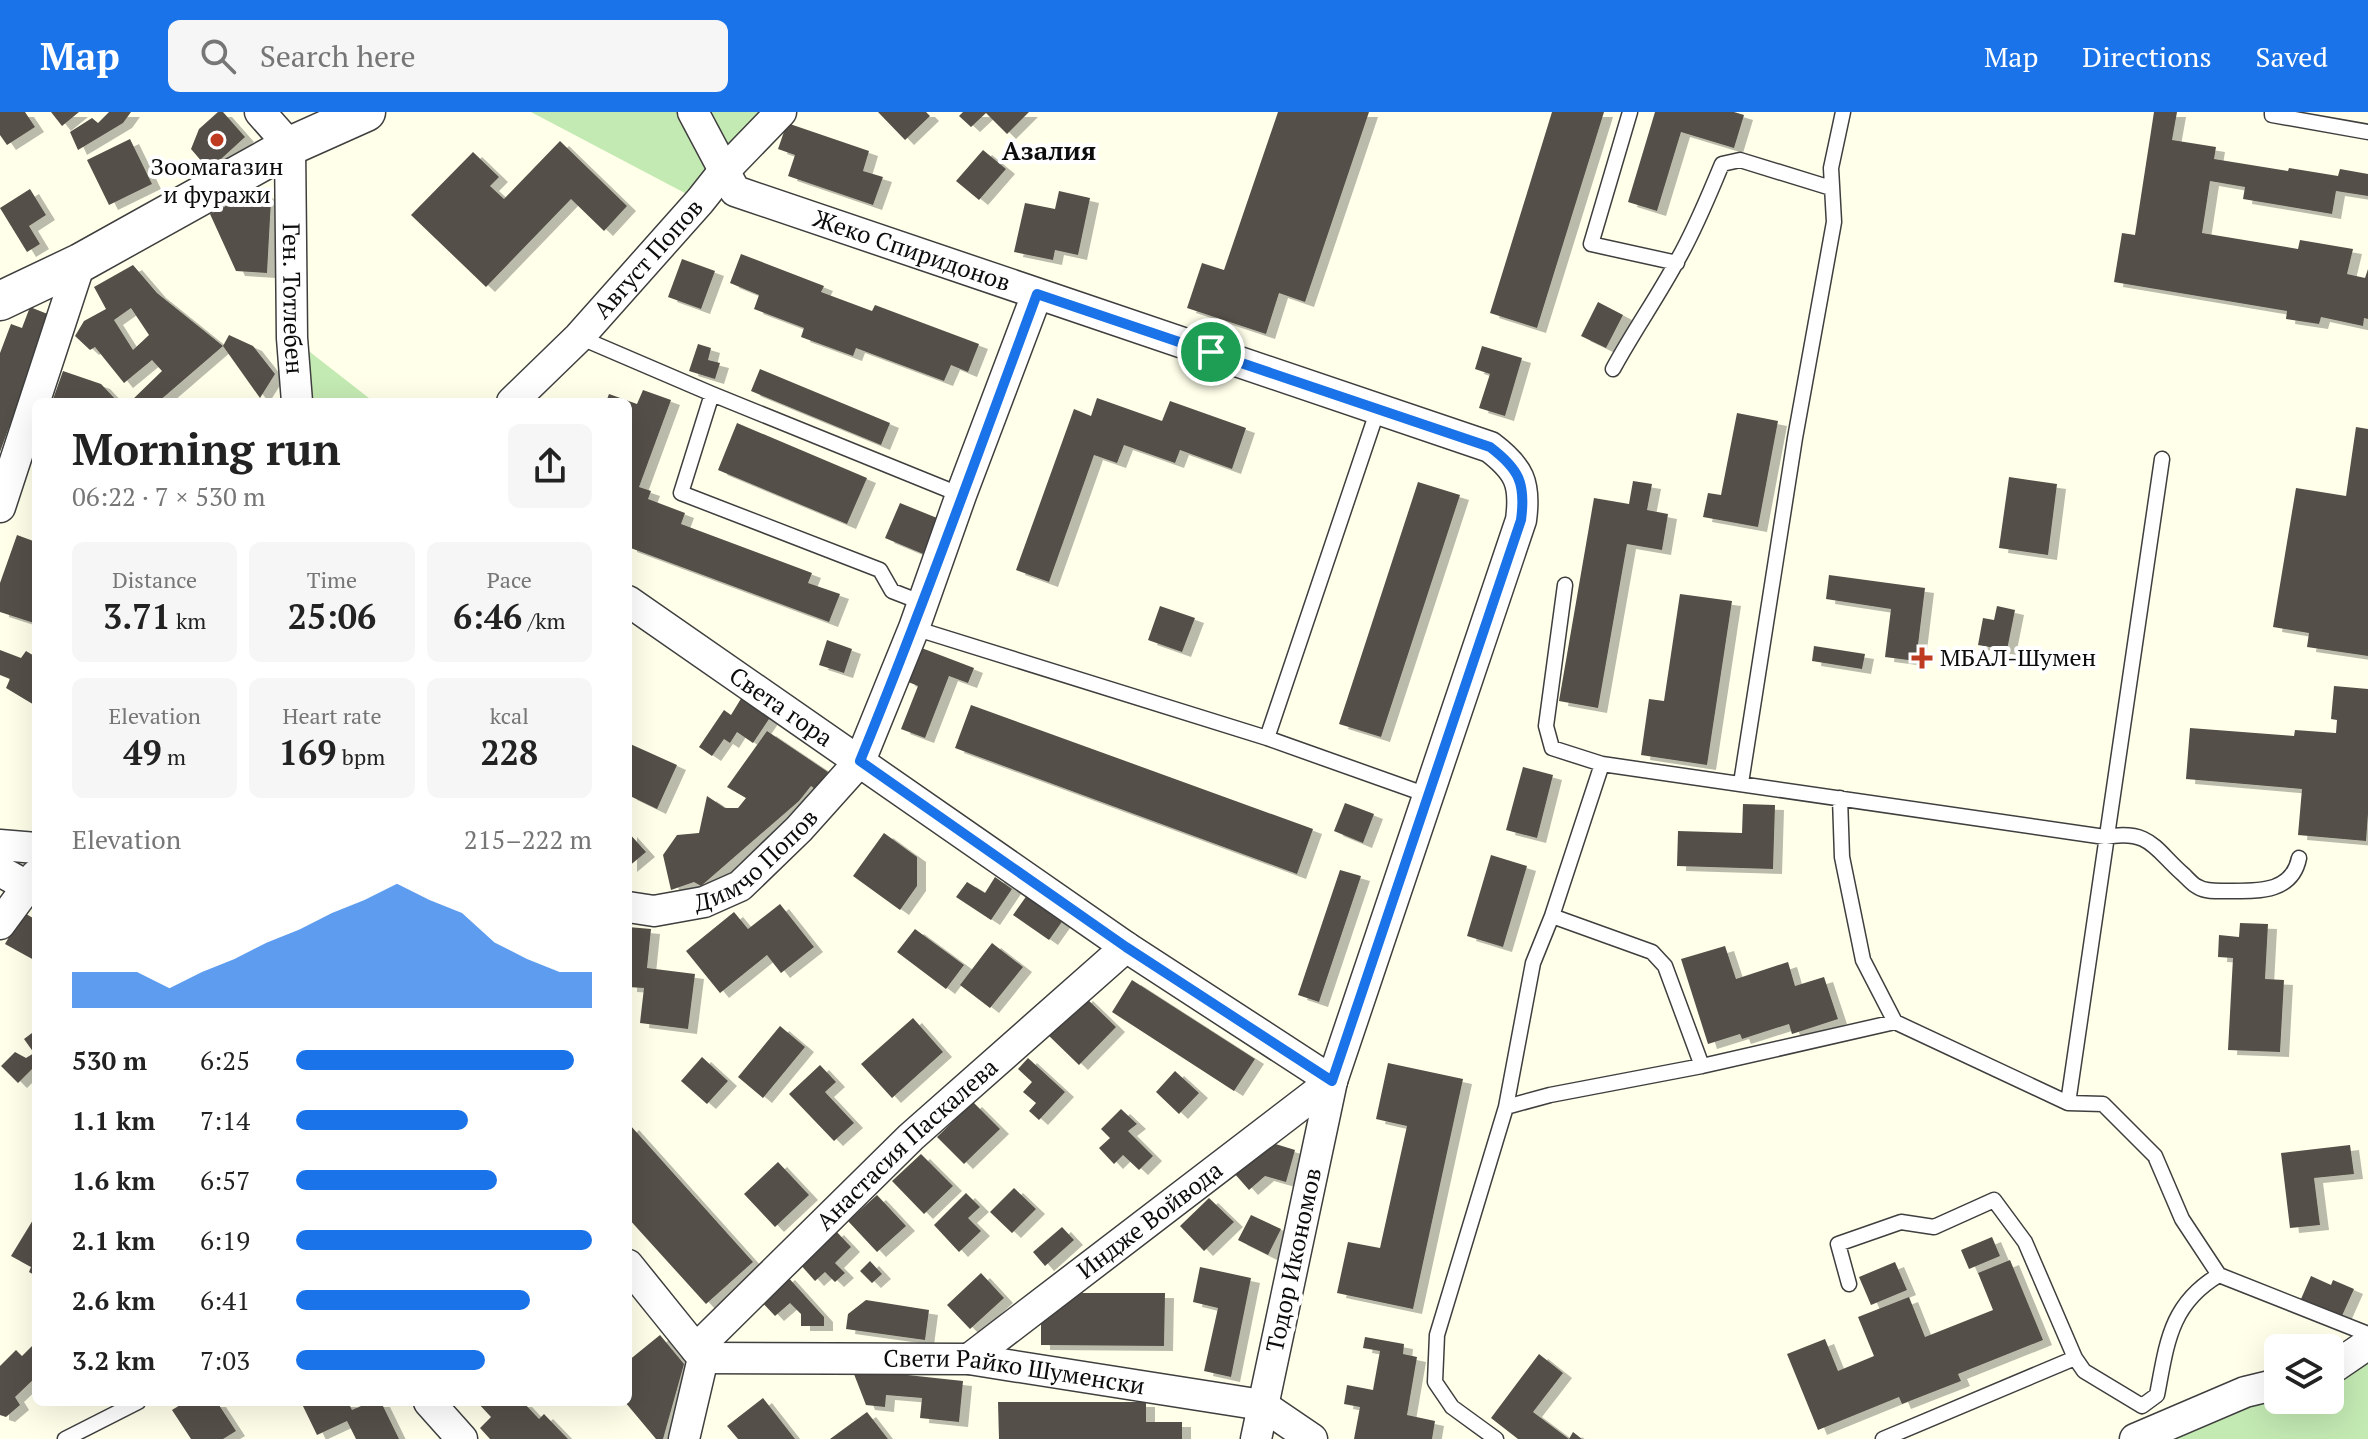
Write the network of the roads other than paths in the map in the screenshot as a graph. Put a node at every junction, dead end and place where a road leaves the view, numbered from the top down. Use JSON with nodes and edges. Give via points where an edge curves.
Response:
{"nodes":[{"id":1,"x":260,"y":112,"type":"edge"},
{"id":2,"x":366,"y":112,"type":"edge"},
{"id":3,"x":693,"y":112,"type":"edge"},
{"id":4,"x":781,"y":112,"type":"edge"},
{"id":5,"x":1630,"y":112,"type":"edge"},
{"id":6,"x":1843,"y":112,"type":"edge"},
{"id":7,"x":2272,"y":112,"type":"edge"},
{"id":8,"x":2368,"y":132,"type":"edge"},
{"id":9,"x":290,"y":146,"type":"junction"},
{"id":10,"x":723,"y":172,"type":"junction"},
{"id":11,"x":1831,"y":188,"type":"junction"},
{"id":12,"x":80,"y":263,"type":"junction"},
{"id":13,"x":1677,"y":263,"type":"junction"},
{"id":14,"x":1037,"y":294,"type":"junction"},
{"id":15,"x":0,"y":301,"type":"edge"},
{"id":16,"x":579,"y":337,"type":"junction"},
{"id":17,"x":1613,"y":369,"type":"dead end"},
{"id":18,"x":712,"y":394,"type":"junction"},
{"id":19,"x":36,"y":398,"type":"edge"},
{"id":20,"x":297,"y":398,"type":"edge"},
{"id":21,"x":516,"y":398,"type":"edge"},
{"id":22,"x":32,"y":409,"type":"edge"},
{"id":23,"x":1378,"y":409,"type":"junction"},
{"id":24,"x":1490,"y":447,"type":"joint"},
{"id":25,"x":2162,"y":459,"type":"dead end"},
{"id":26,"x":961,"y":495,"type":"junction"},
{"id":27,"x":0,"y":507,"type":"edge"},
{"id":28,"x":1565,"y":585,"type":"dead end"},
{"id":29,"x":632,"y":604,"type":"edge"},
{"id":30,"x":919,"y":615,"type":"junction"},
{"id":31,"x":1267,"y":738,"type":"junction"},
{"id":32,"x":860,"y":761,"type":"junction"},
{"id":33,"x":1602,"y":764,"type":"junction"},
{"id":34,"x":1741,"y":783,"type":"junction"},
{"id":35,"x":1430,"y":796,"type":"junction"},
{"id":36,"x":1840,"y":798,"type":"junction"},
{"id":37,"x":2105,"y":837,"type":"junction"},
{"id":38,"x":0,"y":845,"type":"edge"},
{"id":39,"x":32,"y":848,"type":"edge"},
{"id":40,"x":2299,"y":858,"type":"dead end"},
{"id":41,"x":0,"y":871,"type":"edge"},
{"id":42,"x":32,"y":883,"type":"edge"},
{"id":43,"x":32,"y":884,"type":"edge"},
{"id":44,"x":632,"y":908,"type":"edge"},
{"id":45,"x":1552,"y":916,"type":"junction"},
{"id":46,"x":0,"y":924,"type":"edge"},
{"id":47,"x":1126,"y":947,"type":"junction"},
{"id":48,"x":1895,"y":1022,"type":"junction"},
{"id":49,"x":1702,"y":1066,"type":"junction"},
{"id":50,"x":1332,"y":1081,"type":"junction"},
{"id":51,"x":2068,"y":1103,"type":"junction"},
{"id":52,"x":1506,"y":1107,"type":"junction"},
{"id":53,"x":632,"y":1270,"type":"edge"},
{"id":54,"x":2219,"y":1275,"type":"junction"},
{"id":55,"x":1849,"y":1284,"type":"dead end"},
{"id":56,"x":2368,"y":1334,"type":"edge"},
{"id":57,"x":2368,"y":1344,"type":"edge"},
{"id":58,"x":699,"y":1354,"type":"junction"},
{"id":59,"x":2075,"y":1358,"type":"junction"},
{"id":60,"x":969,"y":1359,"type":"junction"},
{"id":61,"x":2344,"y":1360,"type":"edge"},
{"id":62,"x":2264,"y":1387,"type":"edge"},
{"id":63,"x":1262,"y":1405,"type":"junction"},
{"id":64,"x":111,"y":1406,"type":"edge"},
{"id":65,"x":130,"y":1406,"type":"edge"},
{"id":66,"x":433,"y":1406,"type":"edge"},
{"id":67,"x":104,"y":1418,"type":"junction"},
{"id":68,"x":65,"y":1439,"type":"edge"},
{"id":69,"x":462,"y":1439,"type":"edge"},
{"id":70,"x":684,"y":1439,"type":"edge"},
{"id":71,"x":1256,"y":1439,"type":"edge"},
{"id":72,"x":1312,"y":1439,"type":"edge"},
{"id":73,"x":1496,"y":1439,"type":"edge"},
{"id":74,"x":1883,"y":1439,"type":"edge"},
{"id":75,"x":2135,"y":1439,"type":"edge"}],
"edges":[{"from":1,"to":9,"type":"street"},
{"from":2,"to":9,"type":"street"},
{"from":3,"to":10,"type":"street","name":"Жеко Спиридонов"},
{"from":4,"to":10,"type":"street","name":"Август Попов"},
{"from":5,"to":13,"type":"lane","via":[[1591,244]]},
{"from":6,"to":11,"type":"lane"},
{"from":7,"to":8,"type":"lane"},
{"from":9,"to":12,"type":"street"},
{"from":9,"to":20,"type":"street","name":"Ген. Тотлебен"},
{"from":10,"to":14,"type":"street","name":"Жеко Спиридонов","via":[[735,191]]},
{"from":10,"to":16,"type":"street","name":"Август Попов"},
{"from":11,"to":13,"type":"lane","via":[[1740,160],[1722,164]]},
{"from":11,"to":34,"type":"lane","via":[[1834,222]]},
{"from":12,"to":15,"type":"street"},
{"from":12,"to":19,"type":"street"},
{"from":13,"to":17,"type":"lane"},
{"from":14,"to":23,"type":"street","name":"Жеко Спиридонов"},
{"from":14,"to":26,"type":"street","name":"Димчо Попов"},
{"from":16,"to":18,"type":"lane"},
{"from":16,"to":21,"type":"street","name":"Август Попов"},
{"from":18,"to":26,"type":"lane"},
{"from":18,"to":30,"type":"lane","via":[[681,493],[880,570],[892,591]]},
{"from":22,"to":27,"type":"street"},
{"from":23,"to":24,"type":"street","name":"Жеко Спиридонов"},
{"from":23,"to":31,"type":"lane"},
{"from":24,"to":35,"type":"street","name":"Тодор Икономов","via":[[1509,461],[1520,479],[1521,520]]},
{"from":25,"to":37,"type":"lane"},
{"from":26,"to":30,"type":"street","name":"Димчо Попов"},
{"from":28,"to":33,"type":"lane","via":[[1546,726],[1552,748]]},
{"from":29,"to":32,"type":"street","name":"Света гора"},
{"from":30,"to":31,"type":"lane"},
{"from":30,"to":32,"type":"street","name":"Димчо Попов"},
{"from":31,"to":35,"type":"lane"},
{"from":32,"to":44,"type":"street","name":"Димчо Попов","via":[[740,886],[704,902],[654,911]]},
{"from":32,"to":47,"type":"street","name":"Света гора"},
{"from":33,"to":34,"type":"lane"},
{"from":33,"to":45,"type":"lane"},
{"from":34,"to":36,"type":"lane"},
{"from":35,"to":50,"type":"street","name":"Тодор Икономов"},
{"from":36,"to":37,"type":"lane"},
{"from":36,"to":48,"type":"lane","via":[[1842,857],[1863,960]]},
{"from":37,"to":40,"type":"lane","via":[[2124,834],[2151,841],[2199,889],[2261,891],[2296,872]]},
{"from":37,"to":51,"type":"lane"},
{"from":38,"to":39,"type":"street"},
{"from":41,"to":42,"type":"street"},
{"from":43,"to":46,"type":"street"},
{"from":45,"to":49,"type":"lane","via":[[1652,952],[1665,966]]},
{"from":45,"to":52,"type":"lane","via":[[1533,963]]},
{"from":47,"to":50,"type":"street","name":"Света гора"},
{"from":47,"to":58,"type":"street","name":"Анастасия Паскалева","via":[[911,1137]]},
{"from":48,"to":49,"type":"lane"},
{"from":48,"to":51,"type":"lane"},
{"from":49,"to":52,"type":"lane"},
{"from":50,"to":60,"type":"street","name":"Индже Войвода"},
{"from":50,"to":63,"type":"street","name":"Тодор Икономов"},
{"from":51,"to":54,"type":"lane","via":[[2103,1104],[2155,1156],[2182,1219]]},
{"from":52,"to":73,"type":"lane","via":[[1437,1335],[1435,1382],[1452,1407]]},
{"from":53,"to":58,"type":"street"},
{"from":54,"to":56,"type":"lane"},
{"from":54,"to":59,"type":"lane","via":[[2199,1287],[2170,1328],[2157,1395],[2142,1406],[2084,1371]]},
{"from":55,"to":59,"type":"lane","via":[[1838,1244],[1901,1222],[1934,1227],[1994,1200],[2025,1242]]},
{"from":57,"to":61,"type":"street"},
{"from":58,"to":60,"type":"street","name":"Свети Райко Шуменски"},
{"from":58,"to":70,"type":"street"},
{"from":59,"to":74,"type":"lane"},
{"from":60,"to":63,"type":"street","name":"Свети Райко Шуменски"},
{"from":62,"to":75,"type":"street"},
{"from":63,"to":71,"type":"street","name":"Тодор Икономов"},
{"from":63,"to":72,"type":"street","name":"Свети Райко Шуменски"},
{"from":64,"to":67,"type":"lane"},
{"from":65,"to":67,"type":"lane"},
{"from":66,"to":69,"type":"street"},
{"from":67,"to":68,"type":"lane"}]}
